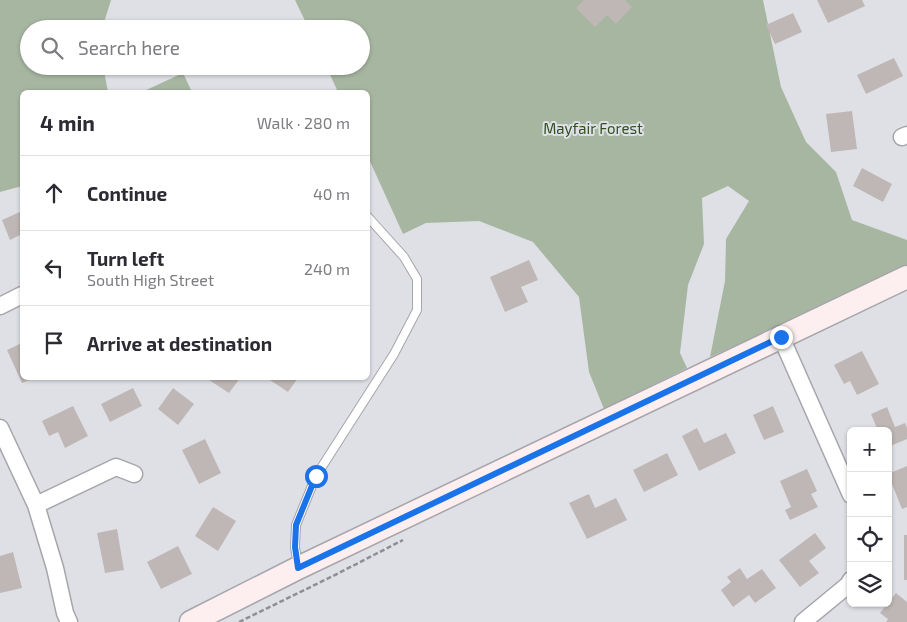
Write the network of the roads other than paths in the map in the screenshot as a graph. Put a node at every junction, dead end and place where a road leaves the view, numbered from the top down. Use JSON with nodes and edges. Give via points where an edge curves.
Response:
{"nodes":[{"id":1,"x":370,"y":219,"type":"edge"},
{"id":2,"x":907,"y":277,"type":"edge"},
{"id":3,"x":20,"y":296,"type":"edge"},
{"id":4,"x":0,"y":306,"type":"edge"},
{"id":5,"x":781,"y":337,"type":"junction"},
{"id":6,"x":0,"y":428,"type":"edge"},
{"id":7,"x":134,"y":474,"type":"dead end"},
{"id":8,"x":847,"y":486,"type":"edge"},
{"id":9,"x":36,"y":505,"type":"junction"},
{"id":10,"x":298,"y":568,"type":"junction"},
{"id":11,"x":847,"y":586,"type":"edge"},
{"id":12,"x":69,"y":622,"type":"edge"},
{"id":13,"x":191,"y":622,"type":"edge"},
{"id":14,"x":803,"y":622,"type":"edge"}],
"edges":[{"from":1,"to":10,"type":"lane","via":[[404,257],[417,279],[417,310],[394,354],[316,476],[296,525]]},
{"from":2,"to":5,"type":"street"},
{"from":3,"to":4,"type":"street"},
{"from":5,"to":8,"type":"street"},
{"from":5,"to":10,"type":"street"},
{"from":6,"to":9,"type":"street"},
{"from":7,"to":9,"type":"street","via":[[116,467]]},
{"from":9,"to":12,"type":"street"},
{"from":10,"to":13,"type":"street"},
{"from":11,"to":14,"type":"street"}]}
